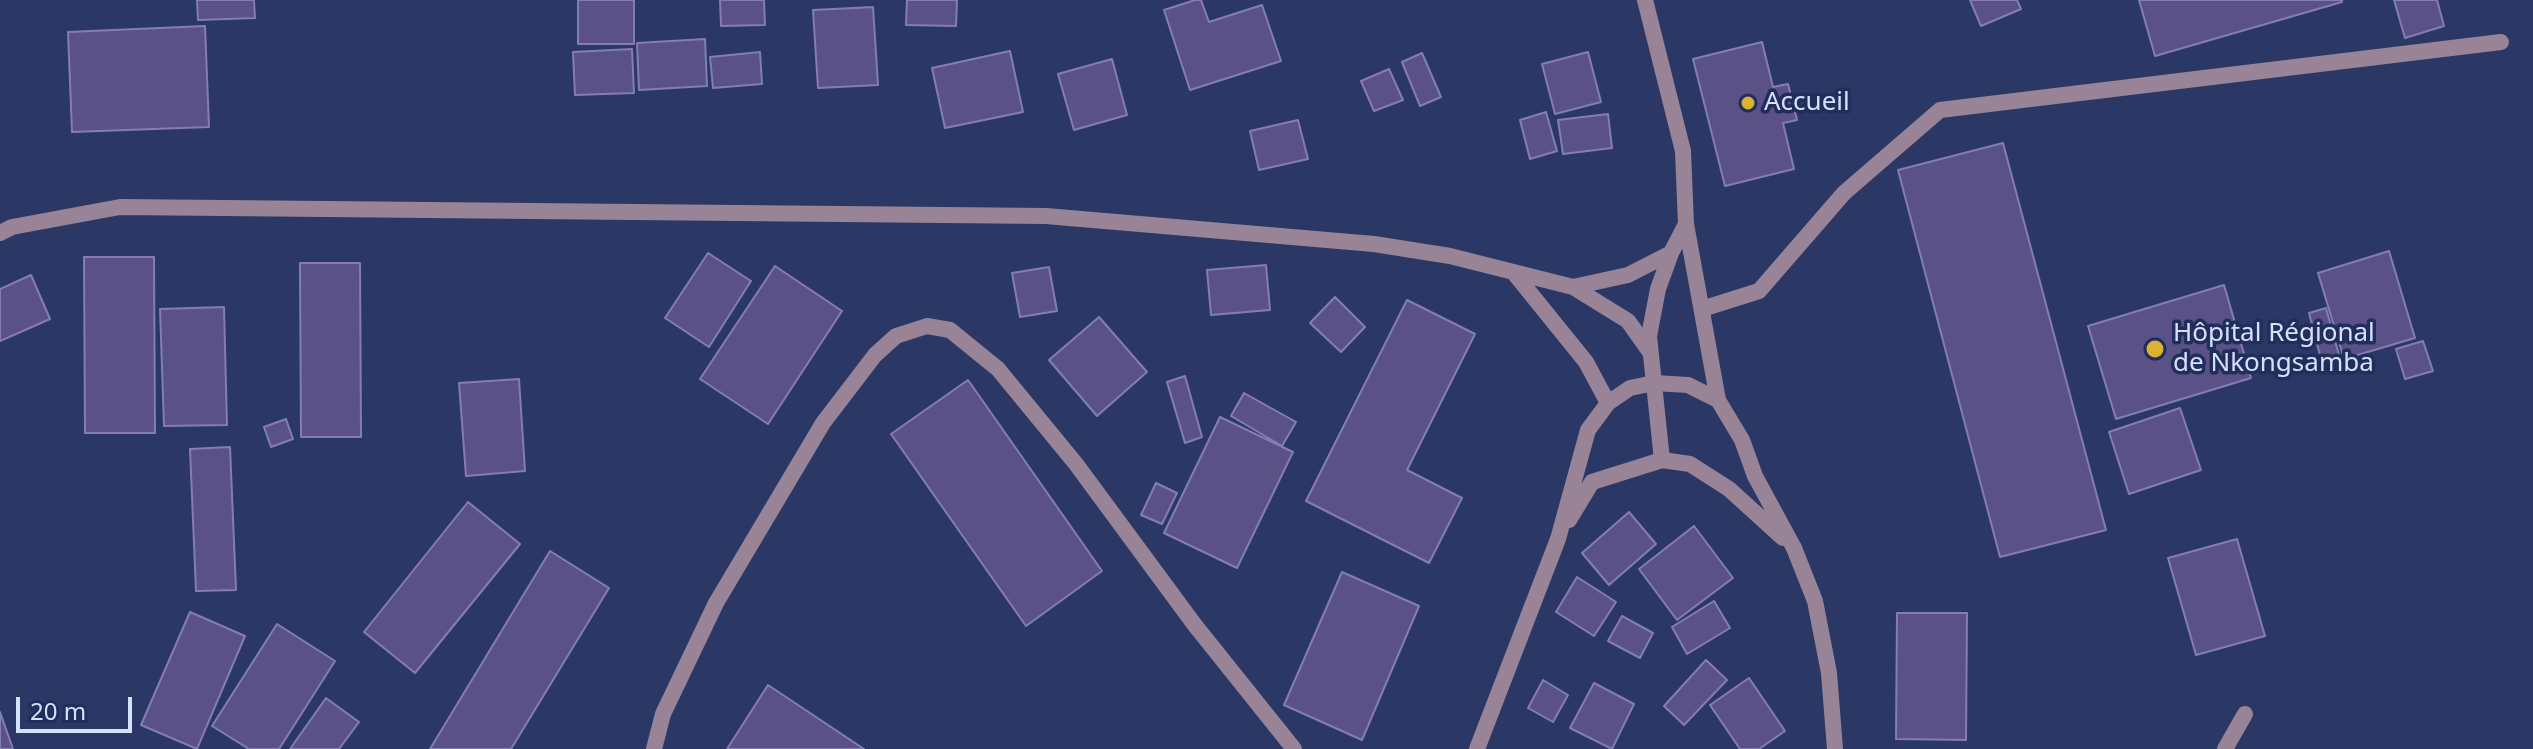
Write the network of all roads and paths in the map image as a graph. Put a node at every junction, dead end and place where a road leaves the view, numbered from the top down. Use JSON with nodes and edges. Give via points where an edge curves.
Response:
{"nodes":[{"id":1,"x":1645,"y":0,"type":"edge"},
{"id":2,"x":2501,"y":42,"type":"dead end"},
{"id":3,"x":1686,"y":224,"type":"junction"},
{"id":4,"x":4,"y":227,"type":"edge"},
{"id":5,"x":1671,"y":253,"type":"junction"},
{"id":6,"x":1514,"y":273,"type":"junction"},
{"id":7,"x":1573,"y":287,"type":"junction"},
{"id":8,"x":1702,"y":309,"type":"junction"},
{"id":9,"x":1650,"y":352,"type":"junction"},
{"id":10,"x":1654,"y":383,"type":"junction"},
{"id":11,"x":1718,"y":400,"type":"junction"},
{"id":12,"x":1608,"y":403,"type":"junction"},
{"id":13,"x":1662,"y":460,"type":"junction"},
{"id":14,"x":1558,"y":539,"type":"junction"},
{"id":15,"x":1794,"y":548,"type":"junction"},
{"id":16,"x":2245,"y":714,"type":"dead end"},
{"id":17,"x":654,"y":749,"type":"edge"},
{"id":18,"x":1294,"y":749,"type":"edge"},
{"id":19,"x":1477,"y":749,"type":"edge"},
{"id":20,"x":1835,"y":749,"type":"edge"},
{"id":21,"x":2225,"y":749,"type":"edge"}],
"edges":[{"from":1,"to":3,"type":"street","via":[[1683,151]]},
{"from":2,"to":8,"type":"street","via":[[1940,110],[1844,193],[1759,291]]},
{"from":3,"to":5,"type":"street"},
{"from":3,"to":8,"type":"street"},
{"from":4,"to":6,"type":"street","via":[[120,207],[1046,216],[1374,244]]},
{"from":5,"to":7,"type":"street","via":[[1628,275]]},
{"from":5,"to":9,"type":"street","via":[[1658,289]]},
{"from":6,"to":7,"type":"street"},
{"from":6,"to":12,"type":"street","via":[[1577,349]]},
{"from":7,"to":9,"type":"street","via":[[1628,321]]},
{"from":8,"to":11,"type":"street"},
{"from":9,"to":10,"type":"street"},
{"from":10,"to":11,"type":"street","via":[[1688,385]]},
{"from":10,"to":12,"type":"street","via":[[1630,388]]},
{"from":10,"to":13,"type":"street"},
{"from":11,"to":15,"type":"street"},
{"from":12,"to":14,"type":"street","via":[[1588,430]]},
{"from":13,"to":14,"type":"street","via":[[1592,482]]},
{"from":13,"to":15,"type":"street","via":[[1690,464],[1729,489]]},
{"from":14,"to":19,"type":"street"},
{"from":15,"to":20,"type":"street","via":[[1815,601],[1829,673]]},
{"from":16,"to":21,"type":"street"},
{"from":17,"to":18,"type":"street","via":[[668,702],[716,603],[823,423],[875,355],[896,336],[927,326],[950,330],[998,369]]}]}
